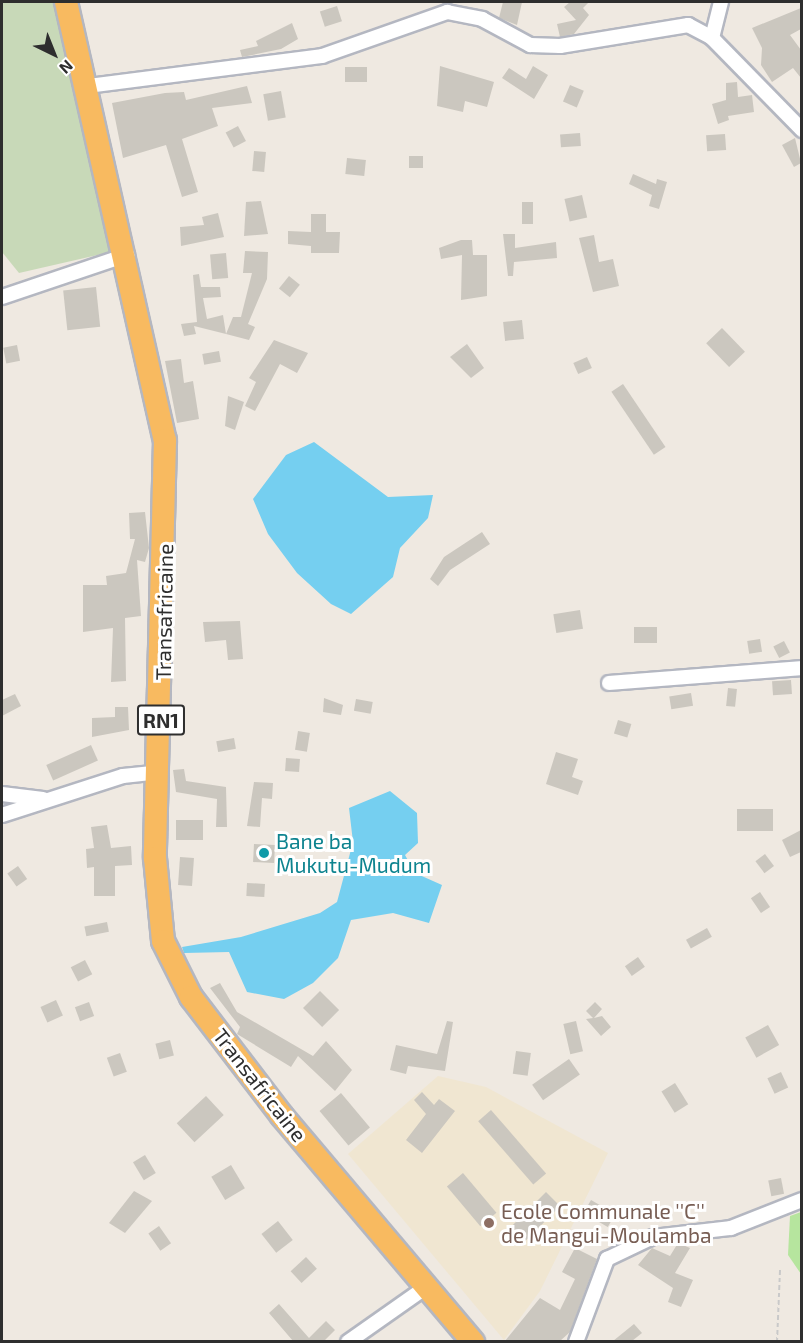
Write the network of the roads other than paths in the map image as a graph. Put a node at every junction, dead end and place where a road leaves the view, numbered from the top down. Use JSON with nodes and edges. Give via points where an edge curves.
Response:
{"nodes":[{"id":1,"x":66,"y":2,"type":"edge"},
{"id":2,"x":721,"y":2,"type":"edge"},
{"id":3,"x":712,"y":38,"type":"junction"},
{"id":4,"x":88,"y":86,"type":"junction"},
{"id":5,"x":801,"y":130,"type":"edge"},
{"id":6,"x":127,"y":255,"type":"junction"},
{"id":7,"x":2,"y":294,"type":"edge"},
{"id":8,"x":801,"y":669,"type":"edge"},
{"id":9,"x":609,"y":682,"type":"dead end"},
{"id":10,"x":160,"y":772,"type":"junction"},
{"id":11,"x":2,"y":794,"type":"edge"},
{"id":12,"x":45,"y":799,"type":"junction"},
{"id":13,"x":2,"y":815,"type":"edge"},
{"id":14,"x":801,"y":1200,"type":"edge"},
{"id":15,"x":429,"y":1285,"type":"junction"},
{"id":16,"x":348,"y":1341,"type":"edge"},
{"id":17,"x":473,"y":1341,"type":"edge"},
{"id":18,"x":576,"y":1341,"type":"edge"}],
"edges":[{"from":1,"to":4,"type":"highway","name":"Transafricaine","number":"RN1"},
{"from":2,"to":3,"type":"street"},
{"from":3,"to":4,"type":"street","via":[[688,25],[560,46],[530,45],[482,19],[447,12],[322,56]]},
{"from":3,"to":5,"type":"street"},
{"from":4,"to":6,"type":"highway","name":"Transafricaine","number":"RN1"},
{"from":6,"to":7,"type":"street"},
{"from":6,"to":10,"type":"highway","name":"Transafricaine","number":"RN1","via":[[165,440]]},
{"from":8,"to":9,"type":"street"},
{"from":10,"to":12,"type":"street","via":[[123,776]]},
{"from":10,"to":15,"type":"highway","name":"Transafricaine","number":"RN1","via":[[156,900],[163,941],[191,997],[282,1116]]},
{"from":11,"to":12,"type":"street"},
{"from":12,"to":13,"type":"street"},
{"from":14,"to":18,"type":"street","via":[[731,1228],[653,1237],[607,1259]]},
{"from":15,"to":16,"type":"street"},
{"from":15,"to":17,"type":"highway","name":"Transafricaine","number":"RN1"}]}
